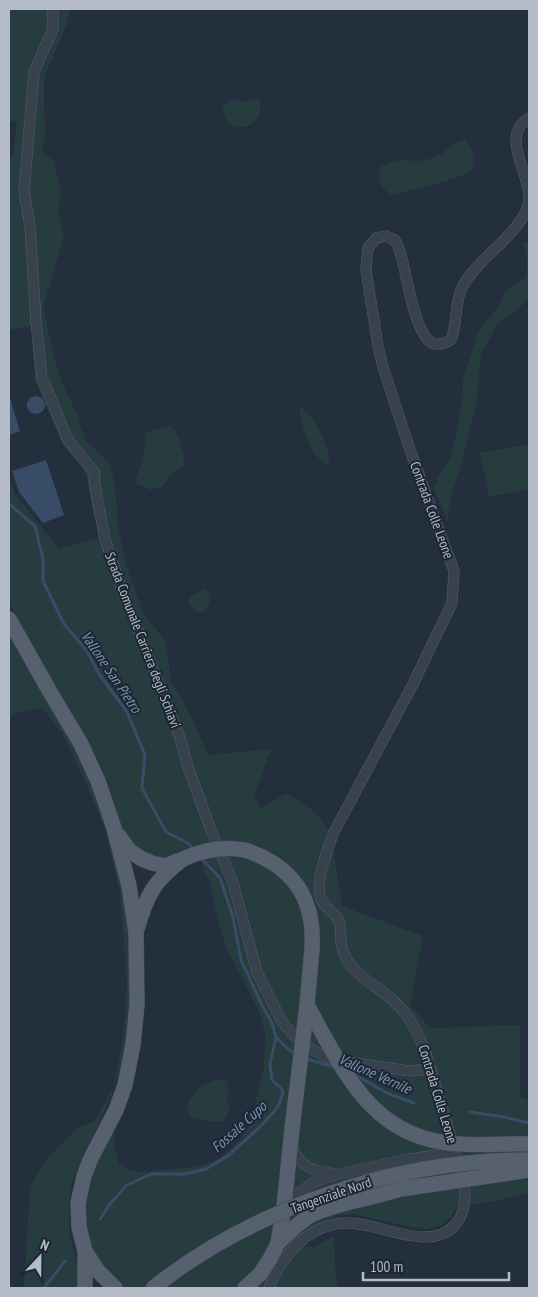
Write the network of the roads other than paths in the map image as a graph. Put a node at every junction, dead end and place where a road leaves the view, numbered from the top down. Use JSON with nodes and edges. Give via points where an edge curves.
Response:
{"nodes":[{"id":1,"x":53,"y":9,"type":"edge"},
{"id":2,"x":529,"y":118,"type":"edge"},
{"id":3,"x":9,"y":619,"type":"edge"},
{"id":4,"x":114,"y":828,"type":"junction"},
{"id":5,"x":183,"y":859,"type":"junction"},
{"id":6,"x":136,"y":933,"type":"junction"},
{"id":7,"x":307,"y":1005,"type":"junction"},
{"id":8,"x":430,"y":1069,"type":"junction"},
{"id":9,"x":529,"y":1144,"type":"edge"},
{"id":10,"x":291,"y":1145,"type":"junction"},
{"id":11,"x":456,"y":1152,"type":"junction"},
{"id":12,"x":529,"y":1160,"type":"edge"},
{"id":13,"x":529,"y":1170,"type":"edge"},
{"id":14,"x":339,"y":1174,"type":"junction"},
{"id":15,"x":284,"y":1206,"type":"junction"},
{"id":16,"x":278,"y":1243,"type":"junction"},
{"id":17,"x":85,"y":1251,"type":"junction"},
{"id":18,"x":85,"y":1288,"type":"edge"},
{"id":19,"x":116,"y":1288,"type":"edge"},
{"id":20,"x":153,"y":1288,"type":"edge"},
{"id":21,"x":245,"y":1288,"type":"edge"},
{"id":22,"x":269,"y":1288,"type":"edge"}],
"edges":[{"from":1,"to":8,"type":"street","name":"Strada Comunale Carriera degli Schiavi","via":[[53,29],[34,72],[24,191],[30,226],[42,378],[68,440],[95,474],[106,539],[121,587],[233,883],[257,972],[282,1022],[296,1038],[330,1059],[409,1071]]},
{"from":2,"to":8,"type":"street","name":"Contrada Colle Leone","via":[[521,125],[516,138],[529,200],[516,226],[472,272],[462,288],[451,340],[433,344],[424,335],[417,322],[395,240],[386,236],[376,238],[368,248],[366,270],[383,368],[454,571],[452,603],[334,832],[318,884],[323,904],[341,923],[341,945],[347,958],[355,970],[398,1004],[410,1020],[421,1038]]},
{"from":3,"to":4,"type":"main road","via":[[81,744]]},
{"from":4,"to":5,"type":"main road","via":[[129,850],[140,858],[166,866]]},
{"from":4,"to":6,"type":"main road","via":[[129,886]]},
{"from":5,"to":6,"type":"main road","via":[[168,871],[148,896]]},
{"from":5,"to":7,"type":"main road","bridge":true,"via":[[213,848],[235,848],[261,855],[288,874],[298,886],[311,916],[313,932]]},
{"from":6,"to":17,"type":"main road","via":[[137,1004],[133,1045],[116,1110],[91,1158],[80,1191],[79,1227]]},
{"from":7,"to":9,"type":"main road","bridge":true,"via":[[355,1087],[387,1120],[408,1133],[435,1141]]},
{"from":7,"to":10,"type":"main road","bridge":true},
{"from":8,"to":11,"type":"street","name":"Contrada Colle Leone"},
{"from":10,"to":14,"type":"street","name":"Contrada Colle Leone","via":[[294,1154],[307,1167]]},
{"from":10,"to":15,"type":"main road"},
{"from":11,"to":14,"type":"street","name":"Contrada Colle Leone"},
{"from":11,"to":22,"type":"street","name":"Contrada Colle Leone","via":[[465,1198],[461,1218],[454,1227],[436,1236],[347,1222],[318,1229],[290,1252]]},
{"from":12,"to":20,"type":"main road","name":"Tangenziale Nord","bridge":true,"via":[[466,1163],[418,1170],[325,1195],[237,1234],[195,1258]]},
{"from":13,"to":16,"type":"main road","bridge":true,"via":[[401,1189],[348,1202],[310,1216]]},
{"from":14,"to":15,"type":"street","name":"Contrada Colle Leone","via":[[316,1181]]},
{"from":15,"to":16,"type":"main road"},
{"from":16,"to":21,"type":"main road","via":[[260,1274]]},
{"from":17,"to":18,"type":"main road"},
{"from":17,"to":19,"type":"main road","via":[[98,1271]]}]}
